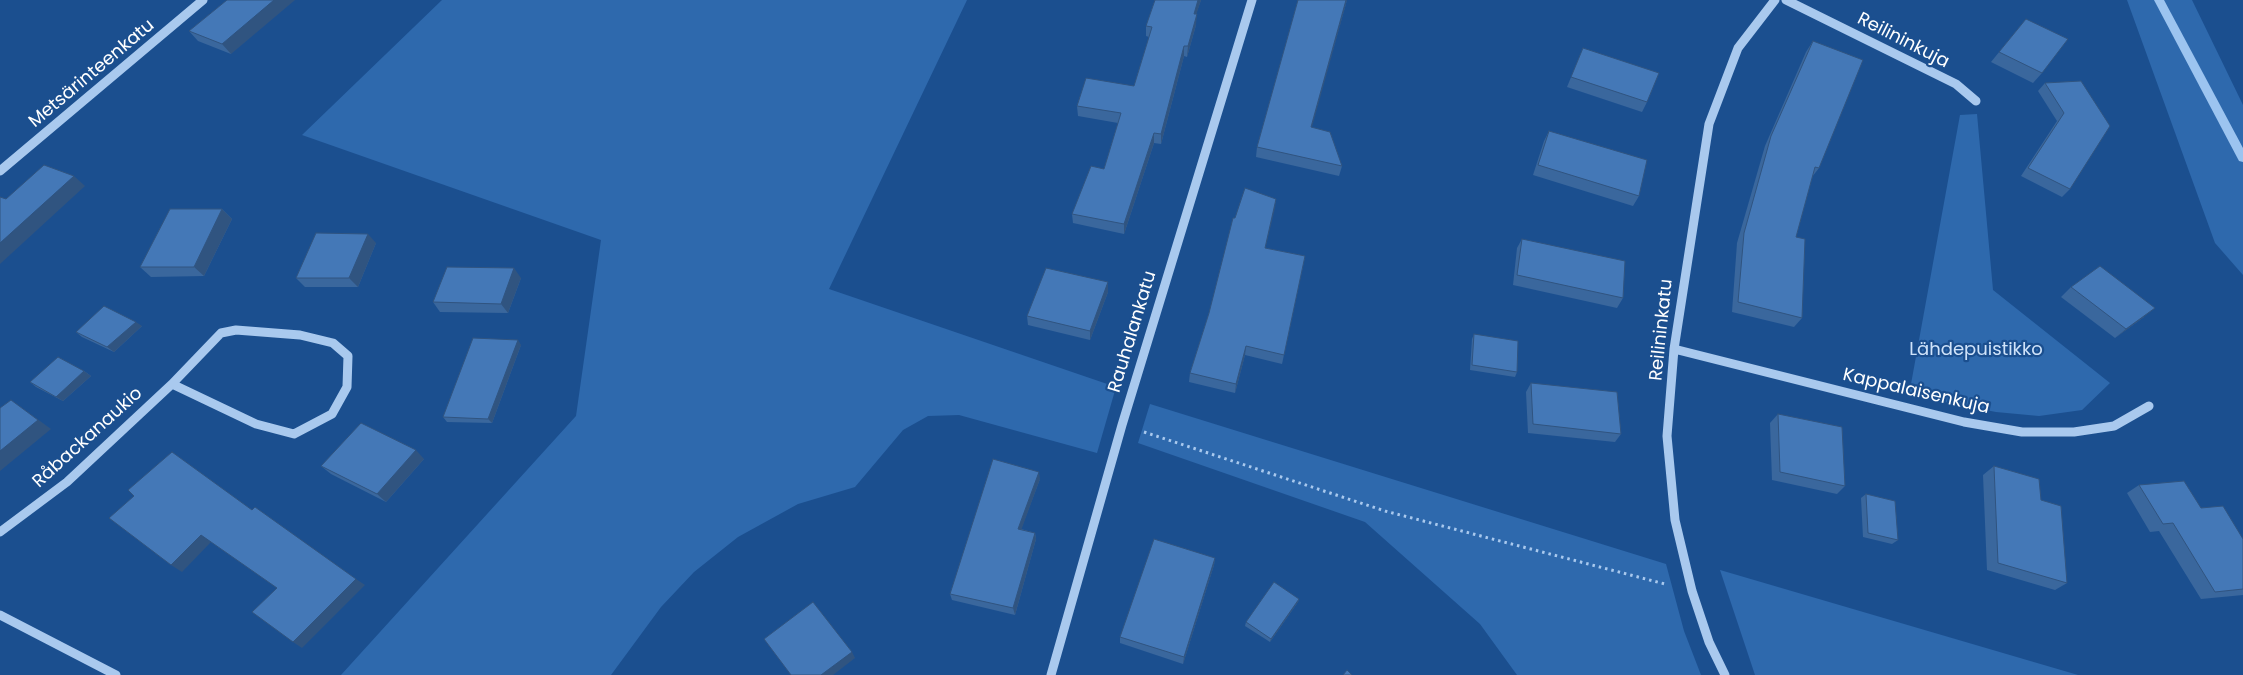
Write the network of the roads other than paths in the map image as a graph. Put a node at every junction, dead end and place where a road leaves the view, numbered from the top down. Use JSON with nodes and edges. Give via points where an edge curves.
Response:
{"nodes":[{"id":1,"x":203,"y":0,"type":"edge"},
{"id":2,"x":1252,"y":0,"type":"edge"},
{"id":3,"x":1775,"y":0,"type":"edge"},
{"id":4,"x":1786,"y":0,"type":"edge"},
{"id":5,"x":1976,"y":101,"type":"dead end"},
{"id":6,"x":0,"y":171,"type":"edge"},
{"id":7,"x":1674,"y":349,"type":"junction"},
{"id":8,"x":172,"y":384,"type":"junction"},
{"id":9,"x":2150,"y":406,"type":"dead end"},
{"id":10,"x":0,"y":532,"type":"edge"},
{"id":11,"x":0,"y":616,"type":"edge"},
{"id":12,"x":116,"y":675,"type":"edge"},
{"id":13,"x":1051,"y":675,"type":"edge"},
{"id":14,"x":1724,"y":675,"type":"edge"}],
"edges":[{"from":1,"to":6,"type":"street","name":"Metsärinteenkatu"},
{"from":2,"to":13,"type":"street","name":"Rauhalankatu","via":[[1122,425]]},
{"from":3,"to":7,"type":"street","name":"Reilininkatu","via":[[1738,48],[1709,124]]},
{"from":4,"to":5,"type":"street","name":"Reilininkuja","via":[[1956,84]]},
{"from":7,"to":9,"type":"street","name":"Kappalaisenkuja","via":[[1964,422],[2022,432],[2074,432],[2114,426]]},
{"from":7,"to":14,"type":"street","name":"Reilininkatu","via":[[1668,436],[1675,520],[1692,591]]},
{"from":8,"to":8,"type":"street","name":"Råbackanaukio","via":[[221,333],[236,330],[308,337],[333,343],[348,356],[347,388],[332,414],[294,434],[256,424]]},
{"from":8,"to":10,"type":"street","name":"Råbackanaukio","via":[[67,482]]},
{"from":11,"to":12,"type":"street"}]}
